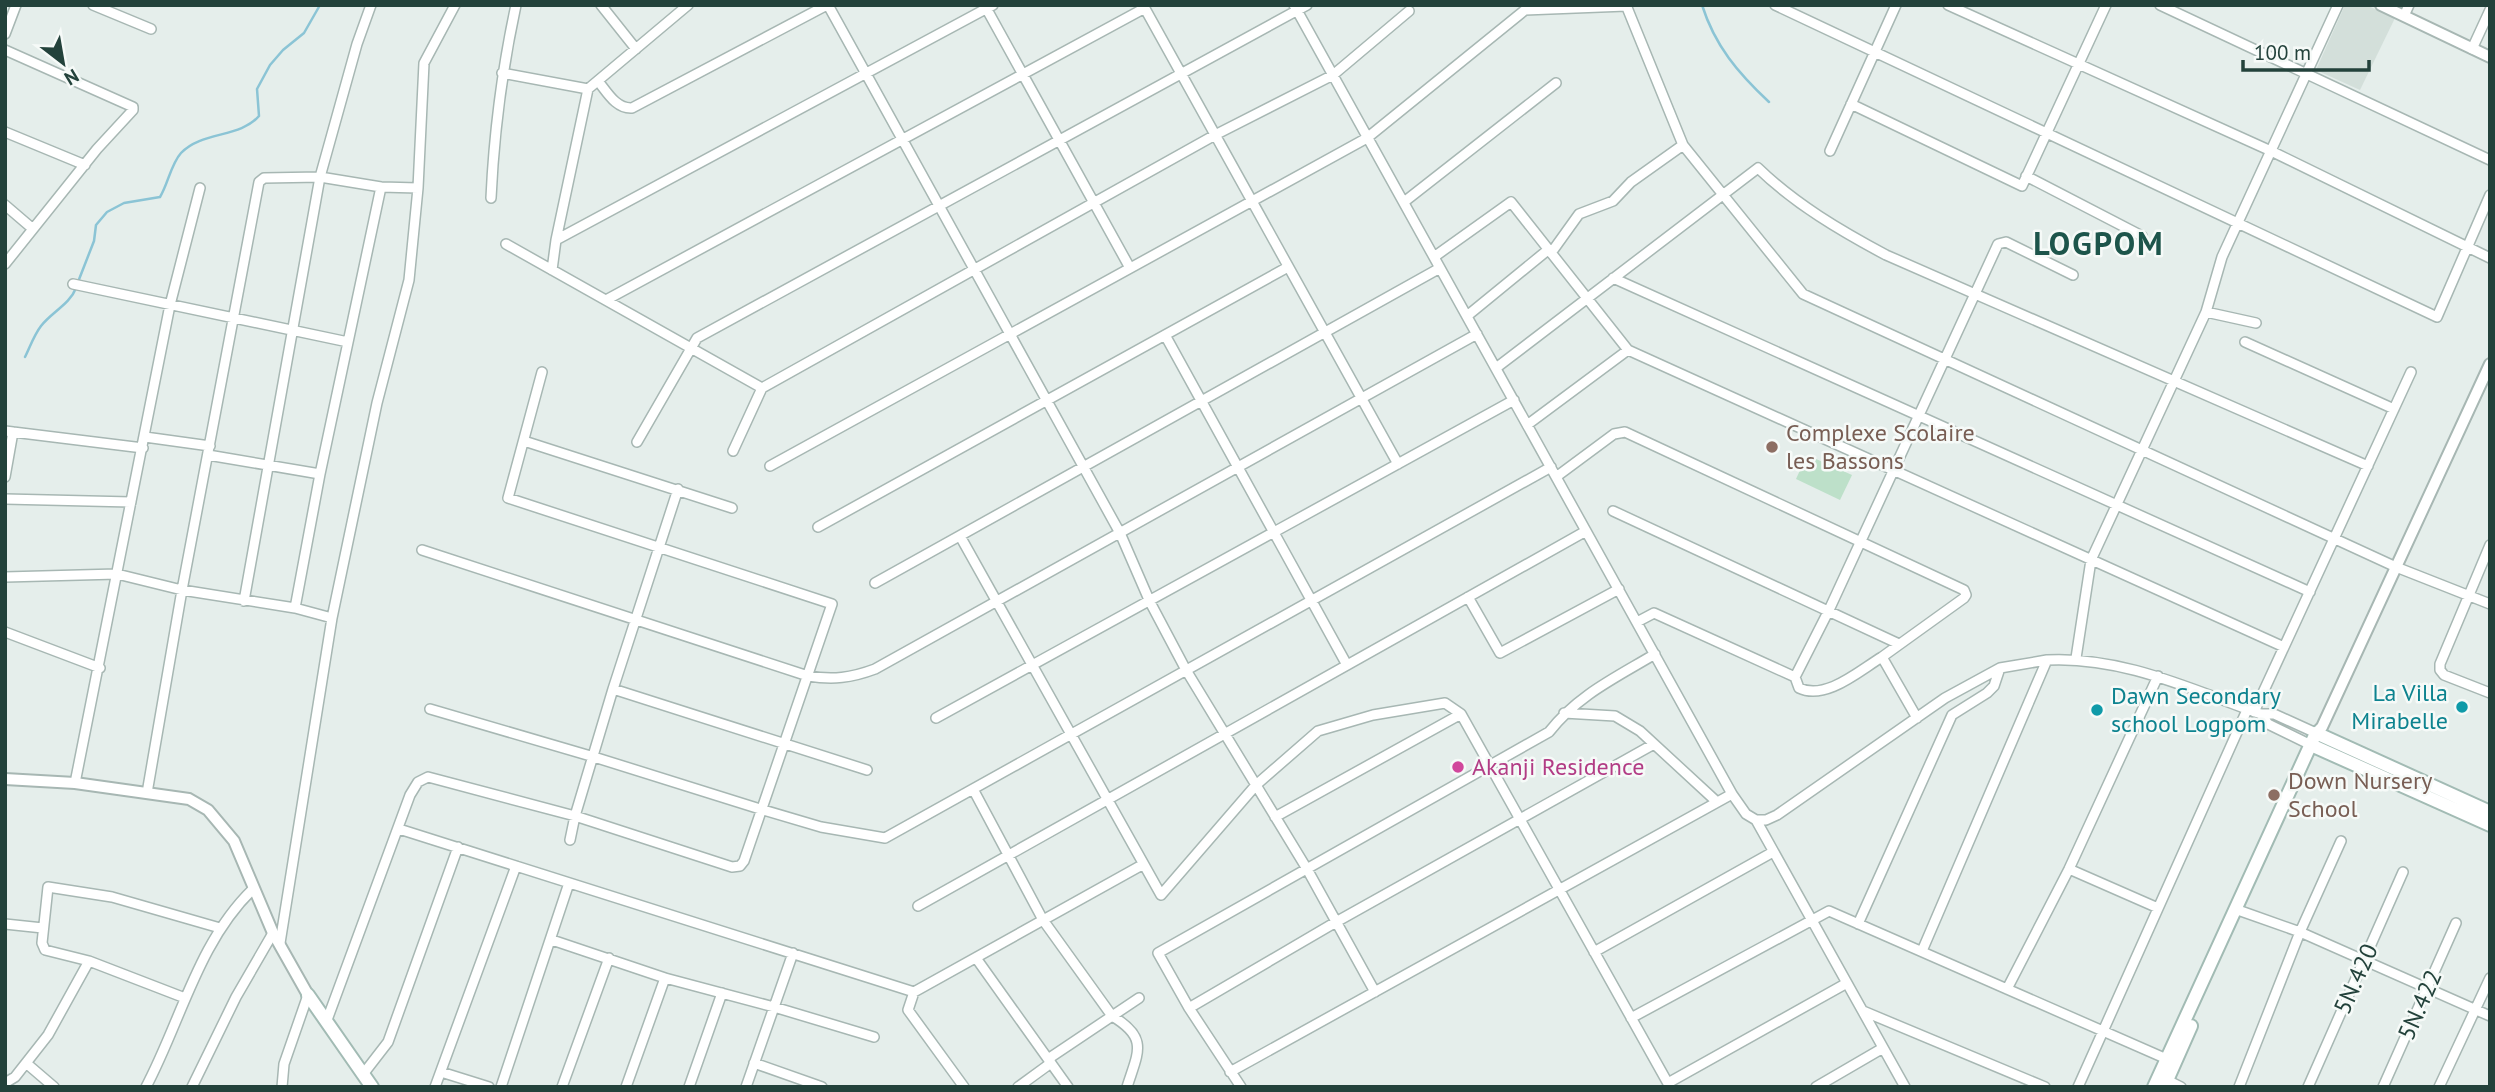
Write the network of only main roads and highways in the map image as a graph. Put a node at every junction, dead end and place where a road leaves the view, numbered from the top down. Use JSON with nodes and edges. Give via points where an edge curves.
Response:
{"nodes":[{"id":1,"x":2318,"y":738,"type":"junction"},
{"id":2,"x":2490,"y":812,"type":"edge"},
{"id":3,"x":2490,"y":825,"type":"edge"},
{"id":4,"x":308,"y":995,"type":"road end"},
{"id":5,"x":2171,"y":1061,"type":"junction"},
{"id":6,"x":2166,"y":1083,"type":"edge"},
{"id":7,"x":372,"y":1087,"type":"edge"},
{"id":8,"x":2154,"y":1087,"type":"edge"}],
"edges":[{"from":1,"to":2,"type":"main road"},
{"from":1,"to":3,"type":"main road"},
{"from":1,"to":5,"type":"main road"},
{"from":4,"to":7,"type":"main road"},
{"from":5,"to":6,"type":"main road"},
{"from":5,"to":8,"type":"main road"}]}
